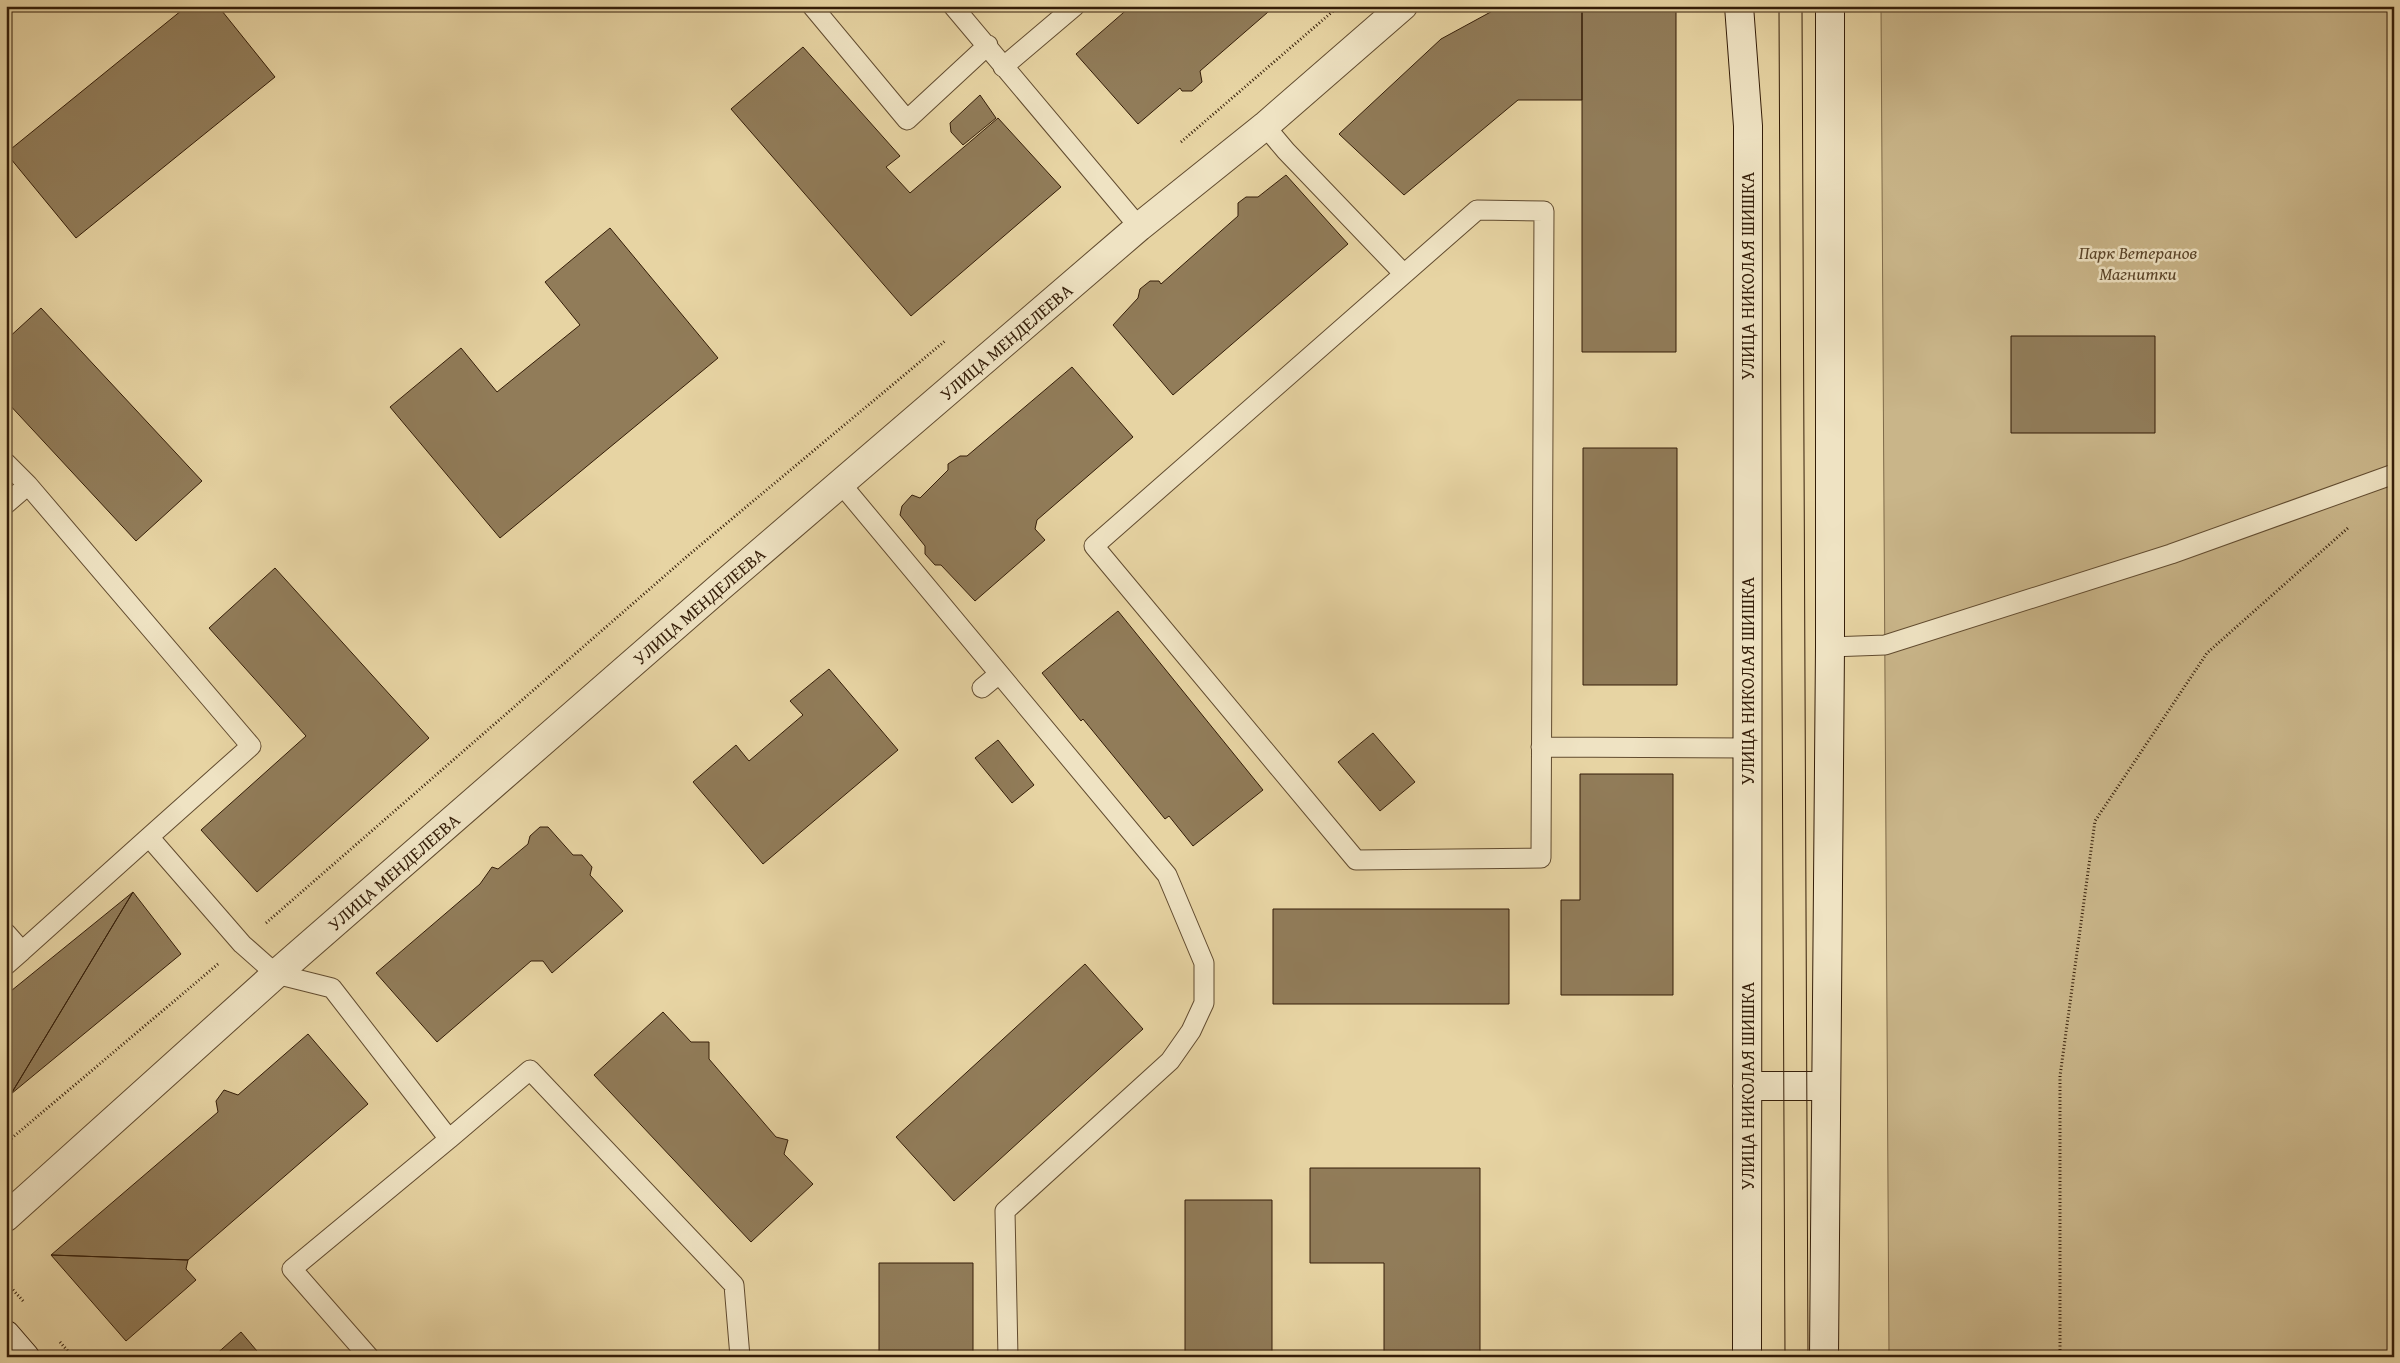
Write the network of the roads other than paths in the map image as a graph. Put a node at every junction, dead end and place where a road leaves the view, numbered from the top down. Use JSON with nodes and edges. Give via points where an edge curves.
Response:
{"nodes":[{"id":1,"x":812,"y":6,"type":"edge"},
{"id":2,"x":953,"y":6,"type":"edge"},
{"id":3,"x":1075,"y":6,"type":"edge"},
{"id":4,"x":1403,"y":6,"type":"edge"},
{"id":5,"x":1739,"y":6,"type":"edge"},
{"id":6,"x":1830,"y":6,"type":"edge"},
{"id":7,"x":988,"y":45,"type":"junction"},
{"id":8,"x":1003,"y":67,"type":"junction"},
{"id":9,"x":1265,"y":126,"type":"junction"},
{"id":10,"x":1139,"y":227,"type":"junction"},
{"id":11,"x":1404,"y":274,"type":"junction"},
{"id":12,"x":6,"y":463,"type":"edge"},
{"id":13,"x":2394,"y":474,"type":"edge"},
{"id":14,"x":28,"y":485,"type":"junction"},
{"id":15,"x":842,"y":485,"type":"junction"},
{"id":16,"x":6,"y":504,"type":"edge"},
{"id":17,"x":1830,"y":647,"type":"junction"},
{"id":18,"x":999,"y":674,"type":"junction"},
{"id":19,"x":982,"y":688,"type":"dead end"},
{"id":20,"x":1541,"y":747,"type":"junction"},
{"id":21,"x":1747,"y":748,"type":"junction"},
{"id":22,"x":149,"y":837,"type":"junction"},
{"id":23,"x":6,"y":933,"type":"edge"},
{"id":24,"x":22,"y":951,"type":"junction"},
{"id":25,"x":6,"y":965,"type":"edge"},
{"id":26,"x":276,"y":974,"type":"junction"},
{"id":27,"x":1747,"y":1086,"type":"junction"},
{"id":28,"x":1825,"y":1086,"type":"junction"},
{"id":29,"x":449,"y":1139,"type":"junction"},
{"id":30,"x":6,"y":1217,"type":"edge"},
{"id":31,"x":6,"y":1335,"type":"edge"},
{"id":32,"x":25,"y":1357,"type":"edge"},
{"id":33,"x":369,"y":1357,"type":"edge"},
{"id":34,"x":740,"y":1357,"type":"edge"},
{"id":35,"x":1008,"y":1357,"type":"edge"},
{"id":36,"x":1747,"y":1357,"type":"edge"},
{"id":37,"x":1824,"y":1357,"type":"edge"}],
"edges":[{"from":1,"to":7,"type":"lane","via":[[907,120]]},
{"from":2,"to":7,"type":"lane"},
{"from":3,"to":8,"type":"lane"},
{"from":4,"to":9,"type":"main road","name":"УЛИЦА МЕНДЕЛЕЕВА"},
{"from":5,"to":21,"type":"main road","name":"УЛИЦА НИКОЛАЯ ШИШКА","via":[[1748,126]]},
{"from":6,"to":17,"type":"main road"},
{"from":7,"to":8,"type":"lane"},
{"from":8,"to":10,"type":"lane"},
{"from":9,"to":10,"type":"main road","name":"УЛИЦА МЕНДЕЛЕЕВА"},
{"from":9,"to":11,"type":"lane"},
{"from":10,"to":15,"type":"main road","name":"УЛИЦА МЕНДЕЛЕЕВА"},
{"from":11,"to":20,"type":"lane","via":[[1478,210],[1544,211]]},
{"from":11,"to":20,"type":"lane","via":[[1094,546],[1356,860],[1541,858]]},
{"from":12,"to":14,"type":"lane"},
{"from":13,"to":17,"type":"lane","via":[[2170,554],[1885,645]]},
{"from":14,"to":16,"type":"lane"},
{"from":14,"to":22,"type":"lane","via":[[251,746]]},
{"from":15,"to":18,"type":"lane"},
{"from":15,"to":26,"type":"main road","name":"УЛИЦА МЕНДЕЛЕЕВА","via":[[720,587]]},
{"from":17,"to":28,"type":"main road"},
{"from":18,"to":19,"type":"lane"},
{"from":18,"to":35,"type":"lane","via":[[1167,875],[1204,963],[1204,1003],[1191,1032],[1170,1061],[1005,1212]]},
{"from":20,"to":21,"type":"lane"},
{"from":21,"to":27,"type":"main road","name":"УЛИЦА НИКОЛАЯ ШИШКА"},
{"from":22,"to":24,"type":"lane"},
{"from":22,"to":26,"type":"lane","via":[[242,944]]},
{"from":23,"to":24,"type":"lane"},
{"from":24,"to":25,"type":"lane"},
{"from":26,"to":29,"type":"lane","via":[[332,988]]},
{"from":26,"to":30,"type":"main road","name":"УЛИЦА МЕНДЕЛЕЕВА"},
{"from":27,"to":28,"type":"main road"},
{"from":27,"to":36,"type":"main road","name":"УЛИЦА НИКОЛАЯ ШИШКА"},
{"from":28,"to":37,"type":"main road"},
{"from":29,"to":33,"type":"lane","via":[[292,1268]]},
{"from":29,"to":34,"type":"lane","via":[[530,1070],[734,1285]]},
{"from":31,"to":32,"type":"main road"}]}
